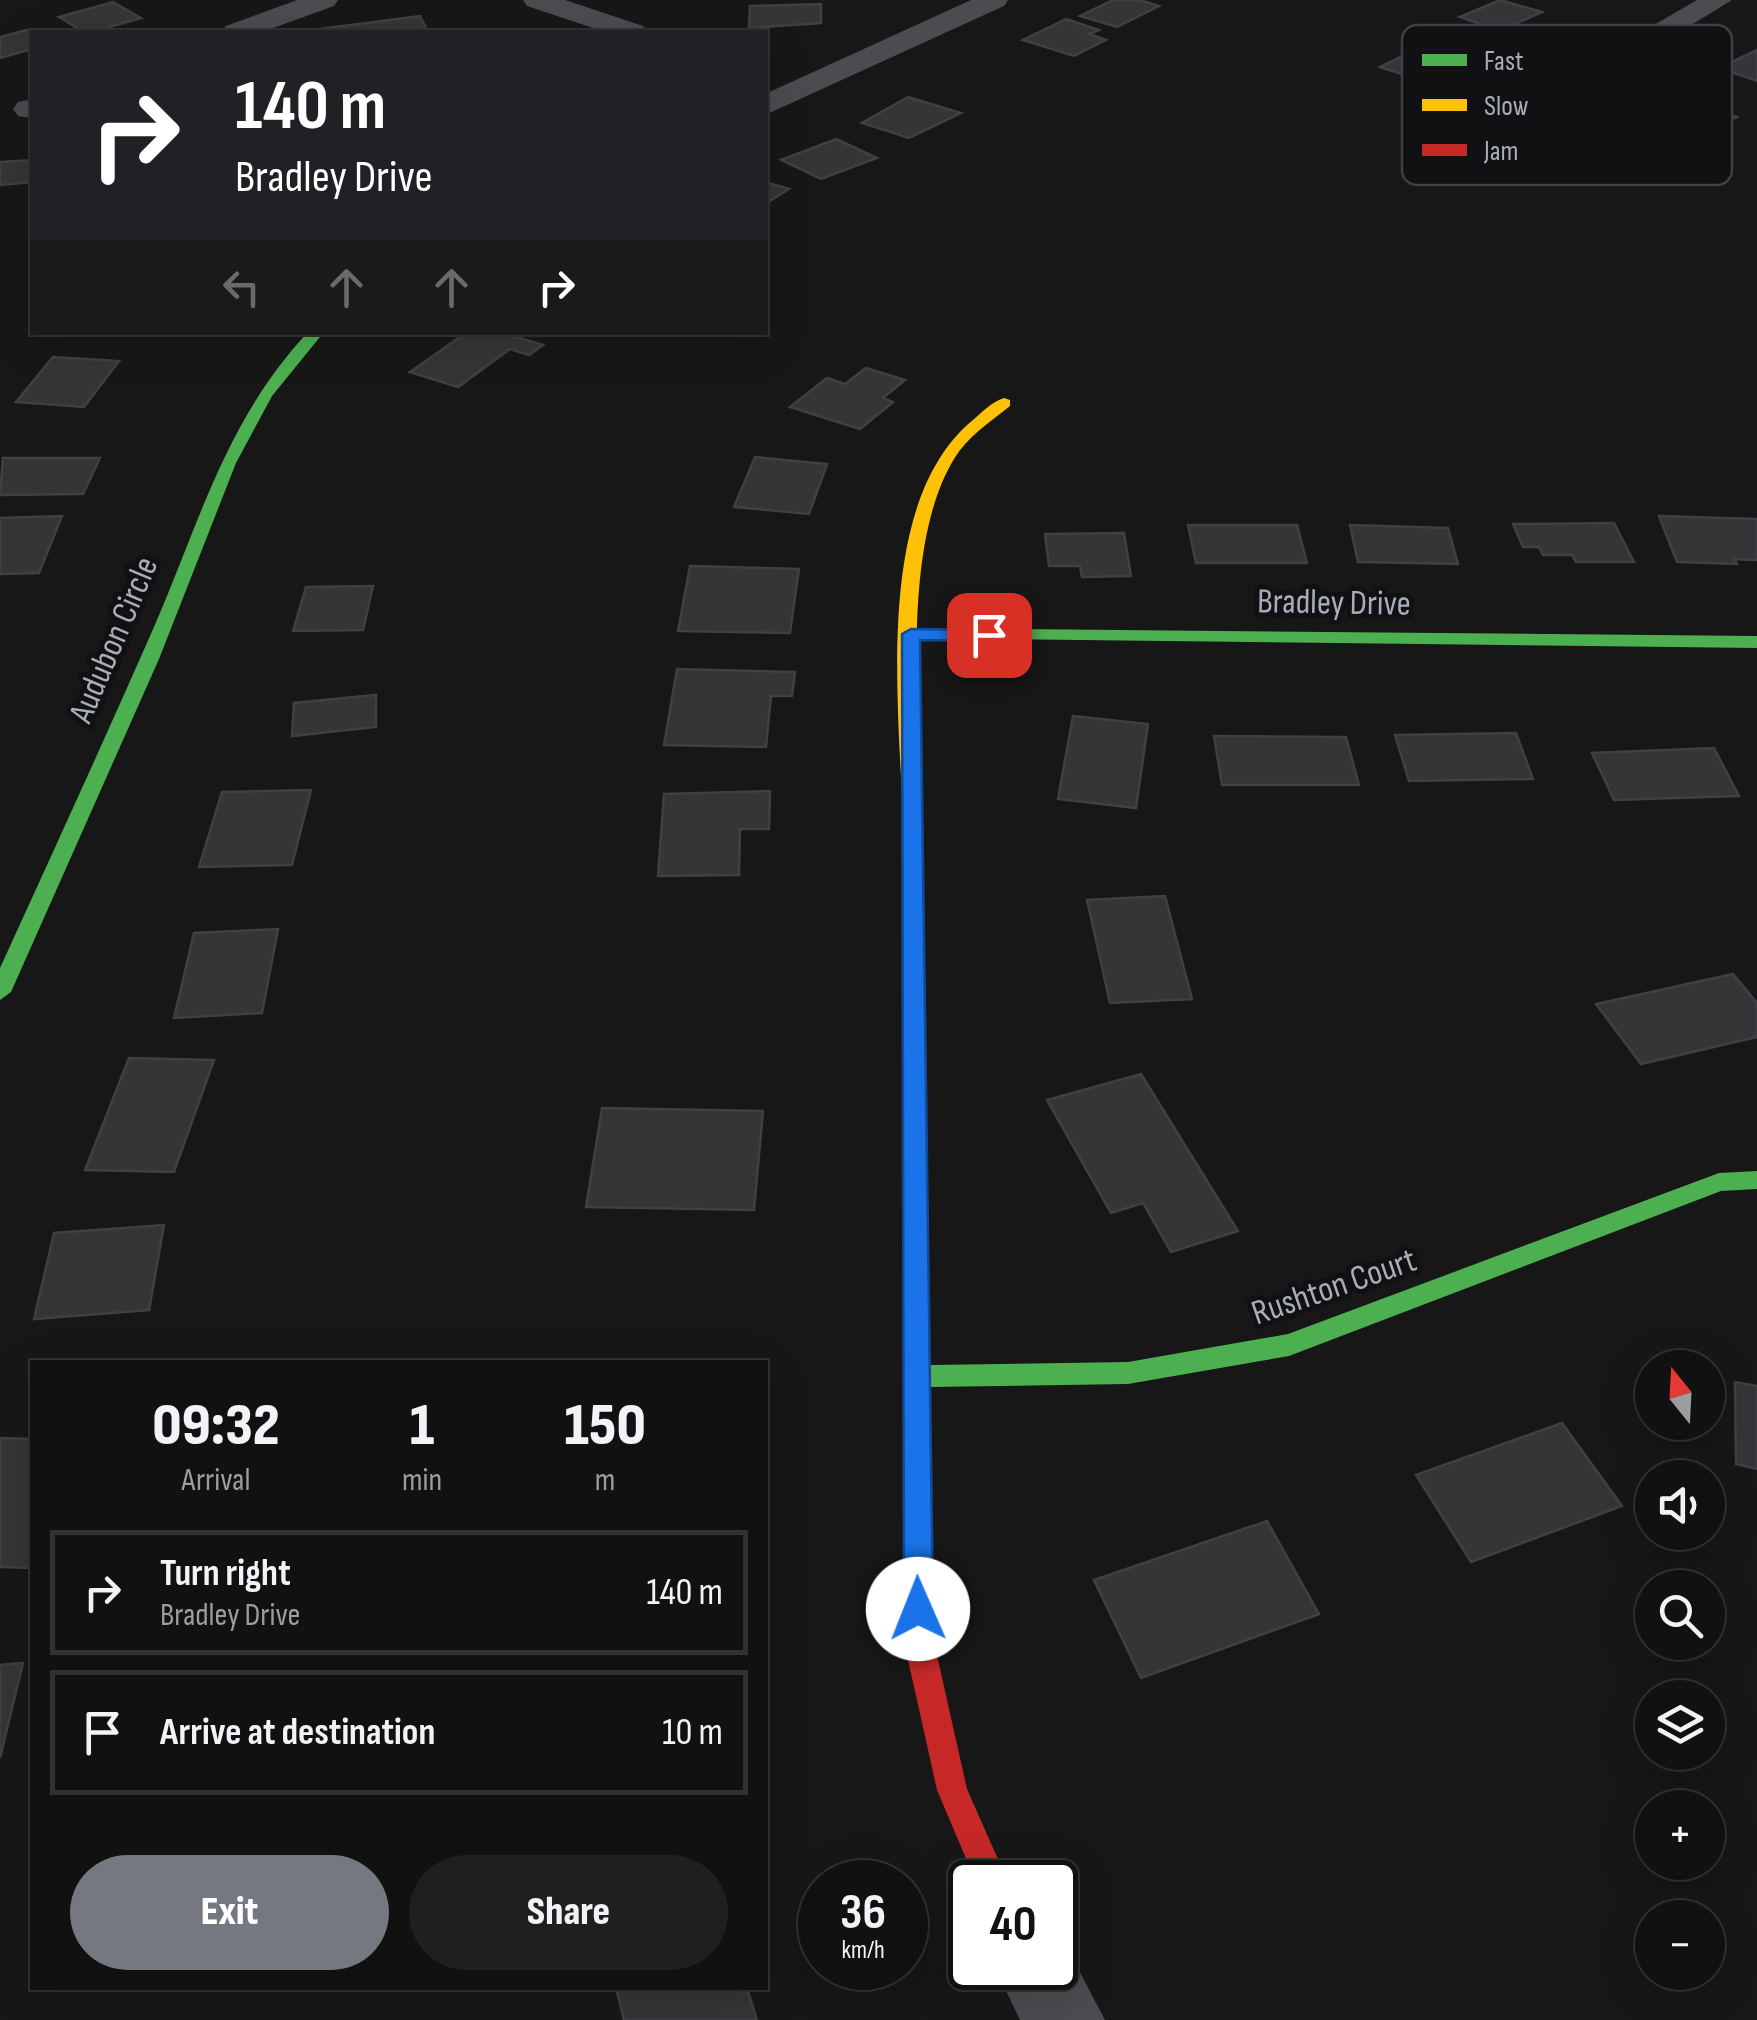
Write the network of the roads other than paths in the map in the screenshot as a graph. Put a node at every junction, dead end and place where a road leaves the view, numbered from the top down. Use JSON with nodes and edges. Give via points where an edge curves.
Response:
{"nodes":[{"id":1,"x":324,"y":0,"type":"edge"},
{"id":2,"x":537,"y":0,"type":"edge"},
{"id":3,"x":994,"y":0,"type":"edge"},
{"id":4,"x":1718,"y":0,"type":"edge"},
{"id":5,"x":1675,"y":25,"type":"edge"},
{"id":6,"x":242,"y":30,"type":"edge"},
{"id":7,"x":627,"y":30,"type":"edge"},
{"id":8,"x":768,"y":78,"type":"edge"},
{"id":9,"x":800,"y":88,"type":"junction"},
{"id":10,"x":768,"y":104,"type":"edge"},
{"id":11,"x":314,"y":335,"type":"edge"},
{"id":12,"x":1004,"y":402,"type":"dead end"},
{"id":13,"x":911,"y":634,"type":"junction"},
{"id":14,"x":1757,"y":642,"type":"edge"},
{"id":15,"x":0,"y":992,"type":"edge"},
{"id":16,"x":1757,"y":1180,"type":"edge"},
{"id":17,"x":915,"y":1376,"type":"junction"},
{"id":18,"x":982,"y":1860,"type":"edge"},
{"id":19,"x":1047,"y":1990,"type":"edge"},
{"id":20,"x":1064,"y":2020,"type":"edge"}],
"edges":[{"from":1,"to":6,"type":"street"},
{"from":2,"to":7,"type":"street"},
{"from":3,"to":9,"type":"street"},
{"from":4,"to":5,"type":"street"},
{"from":8,"to":9,"type":"street"},
{"from":9,"to":10,"type":"street"},
{"from":11,"to":15,"type":"street","name":"Audubon Circle","via":[[264,389],[247,419]]},
{"from":12,"to":13,"type":"street","via":[[962,437],[936,474],[917,521]]},
{"from":13,"to":14,"type":"street","name":"Bradley Drive"},
{"from":13,"to":17,"type":"street"},
{"from":16,"to":17,"type":"street","name":"Rushton Court","via":[[1718,1182],[1289,1346],[1128,1373]]},
{"from":17,"to":18,"type":"street","via":[[919,1648],[952,1790]]},
{"from":19,"to":20,"type":"street"}]}
